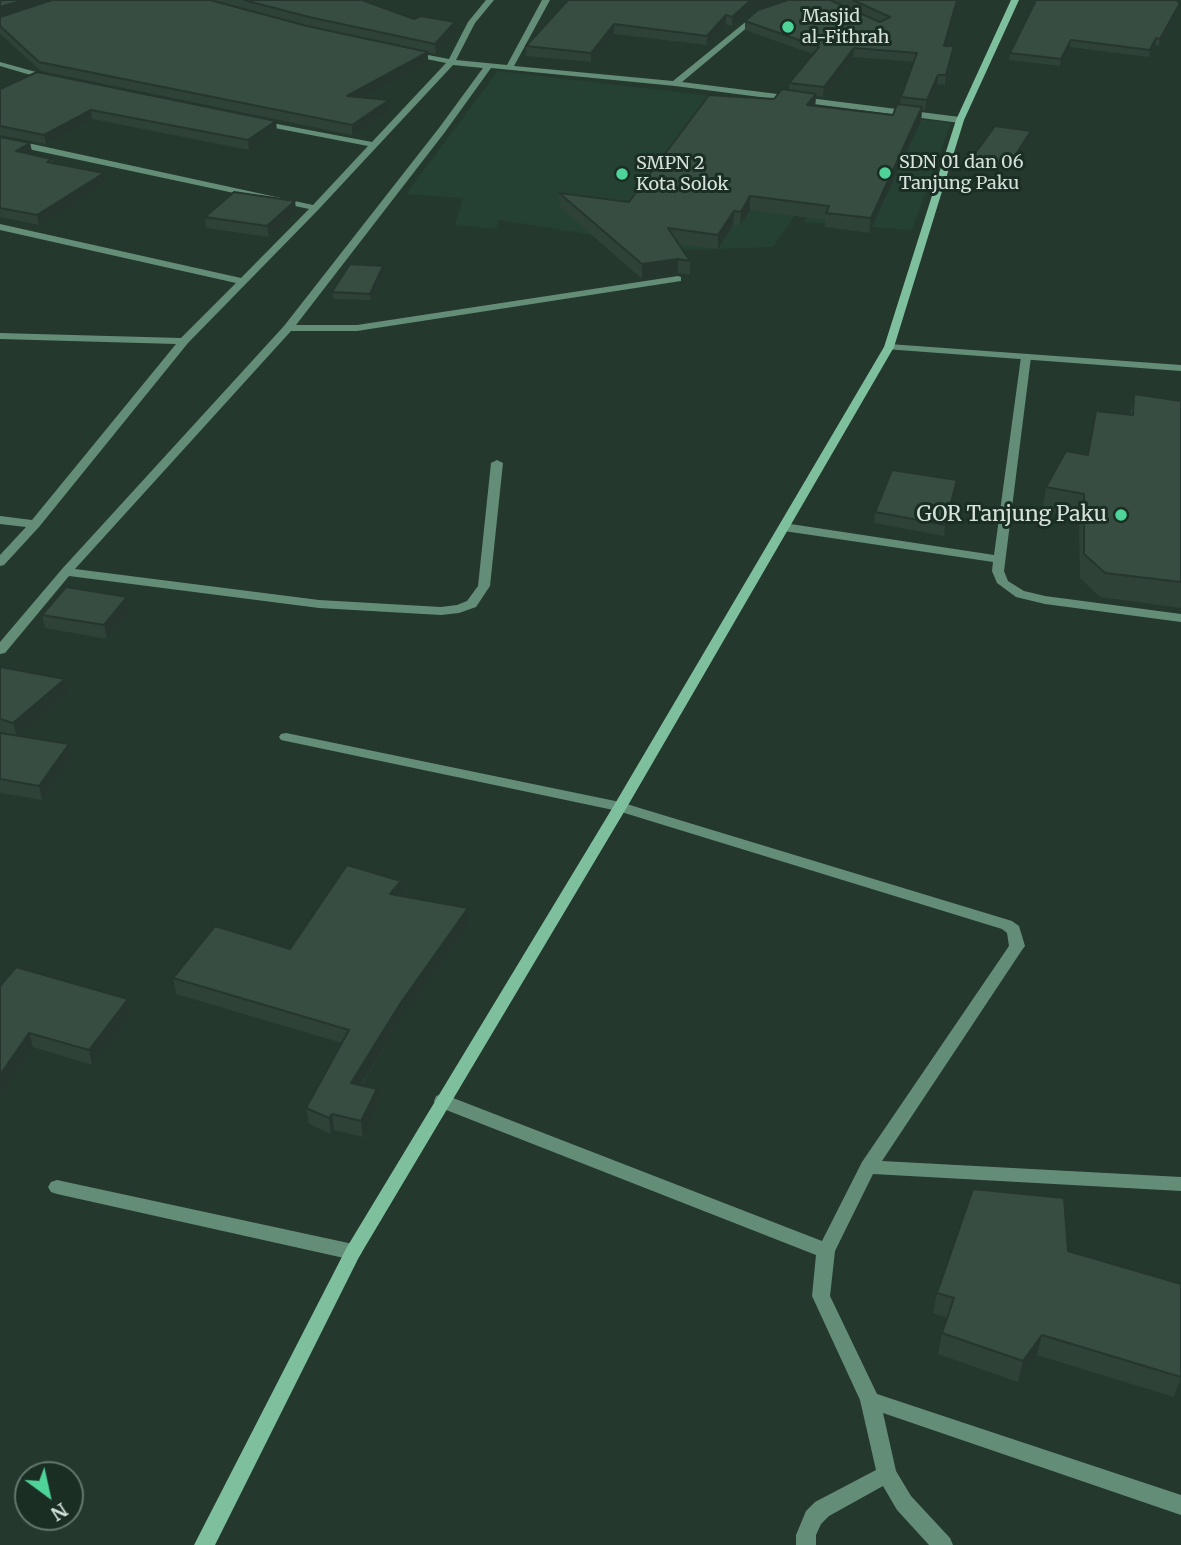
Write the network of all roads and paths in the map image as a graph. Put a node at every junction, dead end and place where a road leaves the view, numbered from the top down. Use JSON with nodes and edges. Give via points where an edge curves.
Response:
{"nodes":[{"id":1,"x":490,"y":0,"type":"edge"},
{"id":2,"x":547,"y":0,"type":"edge"},
{"id":3,"x":1014,"y":0,"type":"edge"},
{"id":4,"x":767,"y":10,"type":"edge"},
{"id":5,"x":399,"y":51,"type":"edge"},
{"id":6,"x":451,"y":62,"type":"junction"},
{"id":7,"x":0,"y":64,"type":"edge"},
{"id":8,"x":489,"y":65,"type":"junction"},
{"id":9,"x":510,"y":66,"type":"junction"},
{"id":10,"x":62,"y":82,"type":"edge"},
{"id":11,"x":675,"y":84,"type":"junction"},
{"id":12,"x":960,"y":120,"type":"junction"},
{"id":13,"x":253,"y":121,"type":"edge"},
{"id":14,"x":0,"y":140,"type":"edge"},
{"id":15,"x":371,"y":144,"type":"junction"},
{"id":16,"x":315,"y":208,"type":"junction"},
{"id":17,"x":0,"y":227,"type":"edge"},
{"id":18,"x":678,"y":279,"type":"edge"},
{"id":19,"x":243,"y":281,"type":"junction"},
{"id":20,"x":288,"y":328,"type":"junction"},
{"id":21,"x":0,"y":337,"type":"edge"},
{"id":22,"x":184,"y":341,"type":"junction"},
{"id":23,"x":889,"y":347,"type":"junction"},
{"id":24,"x":1026,"y":357,"type":"junction"},
{"id":25,"x":1181,"y":368,"type":"edge"},
{"id":26,"x":497,"y":463,"type":"dead end"},
{"id":27,"x":0,"y":520,"type":"edge"},
{"id":28,"x":35,"y":524,"type":"junction"},
{"id":29,"x":784,"y":527,"type":"junction"},
{"id":30,"x":999,"y":559,"type":"junction"},
{"id":31,"x":0,"y":562,"type":"edge"},
{"id":32,"x":66,"y":572,"type":"junction"},
{"id":33,"x":1181,"y":618,"type":"edge"},
{"id":34,"x":0,"y":650,"type":"edge"},
{"id":35,"x":286,"y":737,"type":"dead end"},
{"id":36,"x":620,"y":807,"type":"junction"},
{"id":37,"x":442,"y":1101,"type":"junction"},
{"id":38,"x":868,"y":1167,"type":"junction"},
{"id":39,"x":1181,"y":1184,"type":"edge"},
{"id":40,"x":57,"y":1187,"type":"dead end"},
{"id":41,"x":826,"y":1251,"type":"junction"},
{"id":42,"x":353,"y":1252,"type":"junction"},
{"id":43,"x":870,"y":1400,"type":"junction"},
{"id":44,"x":887,"y":1474,"type":"junction"},
{"id":45,"x":1181,"y":1505,"type":"edge"},
{"id":46,"x":204,"y":1545,"type":"edge"},
{"id":47,"x":806,"y":1545,"type":"edge"},
{"id":48,"x":943,"y":1545,"type":"edge"}],
"edges":[{"from":1,"to":6,"type":"street","via":[[472,22]]},
{"from":2,"to":9,"type":"street"},
{"from":3,"to":12,"type":"street"},
{"from":4,"to":11,"type":"street","via":[[752,15]]},
{"from":5,"to":6,"type":"street"},
{"from":6,"to":8,"type":"street"},
{"from":6,"to":15,"type":"street"},
{"from":7,"to":10,"type":"street"},
{"from":8,"to":9,"type":"street"},
{"from":8,"to":20,"type":"street"},
{"from":9,"to":11,"type":"street"},
{"from":11,"to":12,"type":"street"},
{"from":12,"to":23,"type":"street"},
{"from":13,"to":15,"type":"street"},
{"from":14,"to":16,"type":"street"},
{"from":15,"to":16,"type":"street"},
{"from":16,"to":19,"type":"street"},
{"from":17,"to":19,"type":"street"},
{"from":18,"to":20,"type":"street","via":[[357,328]]},
{"from":19,"to":22,"type":"street"},
{"from":20,"to":32,"type":"street"},
{"from":21,"to":22,"type":"street"},
{"from":22,"to":28,"type":"street"},
{"from":23,"to":24,"type":"street"},
{"from":23,"to":29,"type":"street"},
{"from":24,"to":25,"type":"street"},
{"from":24,"to":30,"type":"street"},
{"from":26,"to":32,"type":"street","via":[[484,586],[472,604],[459,609],[319,604]]},
{"from":27,"to":28,"type":"street"},
{"from":28,"to":31,"type":"street"},
{"from":29,"to":30,"type":"street"},
{"from":29,"to":36,"type":"street"},
{"from":30,"to":33,"type":"street","via":[[1003,583],[1020,594]]},
{"from":32,"to":34,"type":"street"},
{"from":35,"to":36,"type":"street"},
{"from":36,"to":37,"type":"street"},
{"from":36,"to":38,"type":"street","via":[[1014,930],[1017,946]]},
{"from":37,"to":41,"type":"street"},
{"from":37,"to":42,"type":"street"},
{"from":38,"to":39,"type":"street"},
{"from":38,"to":41,"type":"street"},
{"from":40,"to":42,"type":"street"},
{"from":41,"to":43,"type":"street","via":[[821,1296]]},
{"from":42,"to":46,"type":"street"},
{"from":43,"to":44,"type":"street"},
{"from":43,"to":45,"type":"street"},
{"from":44,"to":47,"type":"street","via":[[822,1509],[813,1518]]},
{"from":44,"to":48,"type":"street","via":[[904,1503]]}]}
